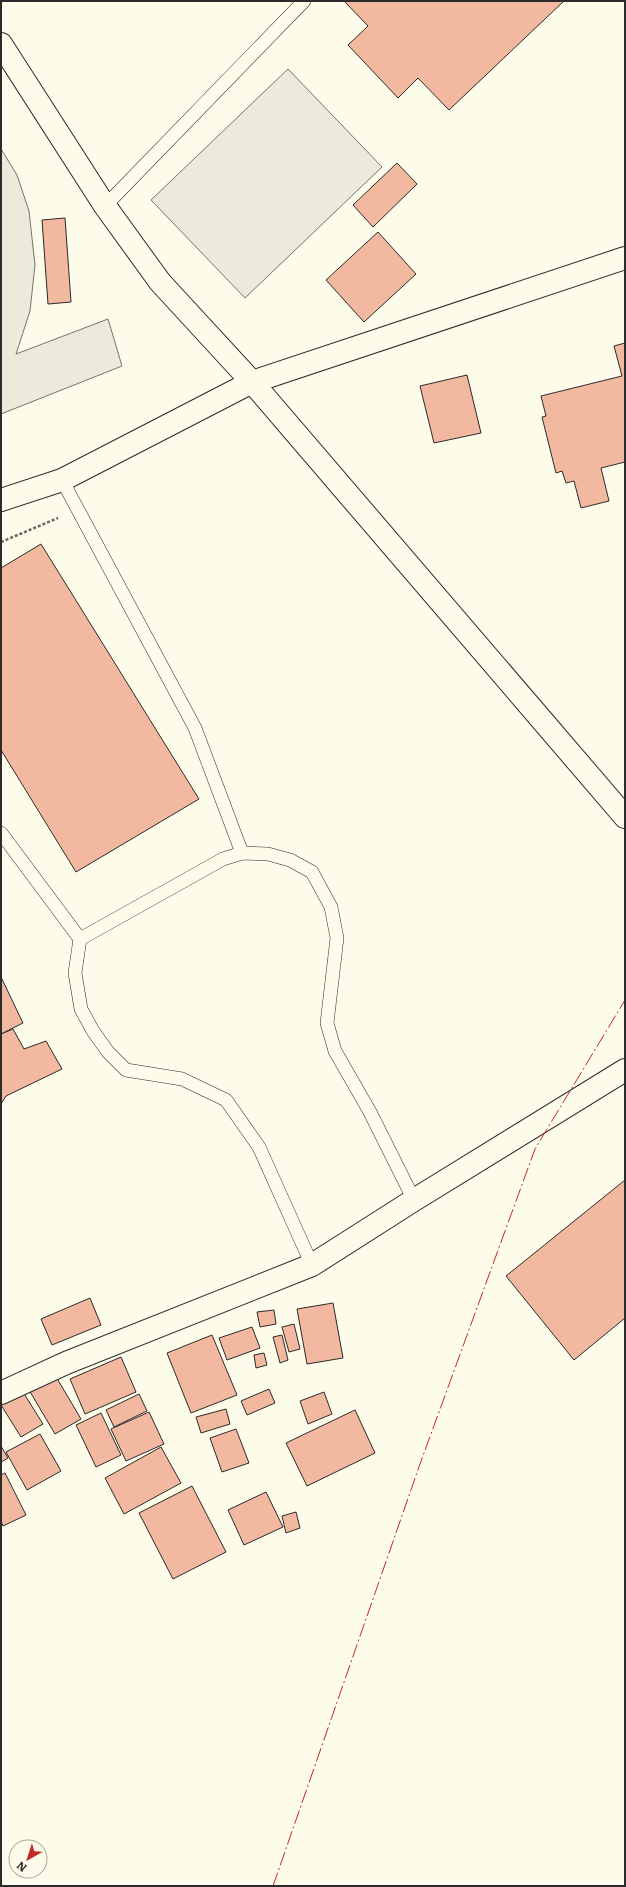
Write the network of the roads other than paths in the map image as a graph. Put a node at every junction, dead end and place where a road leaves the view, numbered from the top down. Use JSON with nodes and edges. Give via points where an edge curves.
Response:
{"nodes":[{"id":1,"x":304,"y":1,"type":"edge"},
{"id":2,"x":1,"y":44,"type":"edge"},
{"id":3,"x":105,"y":206,"type":"junction"},
{"id":4,"x":625,"y":258,"type":"edge"},
{"id":5,"x":252,"y":382,"type":"junction"},
{"id":6,"x":62,"y":480,"type":"junction"},
{"id":7,"x":1,"y":500,"type":"edge"},
{"id":8,"x":625,"y":817,"type":"edge"},
{"id":9,"x":1,"y":833,"type":"edge"},
{"id":10,"x":242,"y":852,"type":"junction"},
{"id":11,"x":80,"y":939,"type":"junction"},
{"id":12,"x":625,"y":1070,"type":"edge"},
{"id":13,"x":414,"y":1200,"type":"junction"},
{"id":14,"x":312,"y":1264,"type":"junction"},
{"id":15,"x":1,"y":1393,"type":"edge"}],
"edges":[{"from":1,"to":3,"type":"lane"},
{"from":2,"to":3,"type":"street"},
{"from":3,"to":5,"type":"street","via":[[160,282]]},
{"from":4,"to":5,"type":"street"},
{"from":5,"to":6,"type":"street"},
{"from":5,"to":8,"type":"street"},
{"from":6,"to":7,"type":"street"},
{"from":6,"to":10,"type":"lane","via":[[195,728]]},
{"from":9,"to":11,"type":"lane"},
{"from":10,"to":11,"type":"lane","via":[[223,859]]},
{"from":10,"to":13,"type":"lane","via":[[268,854],[290,860],[312,872],[331,907],[337,938],[327,1023],[335,1051],[370,1112]]},
{"from":11,"to":14,"type":"lane","via":[[75,973],[81,1009],[92,1031],[126,1070],[182,1079],[226,1100],[259,1147]]},
{"from":12,"to":13,"type":"street"},
{"from":13,"to":14,"type":"street"},
{"from":14,"to":15,"type":"street","via":[[66,1363]]}]}
